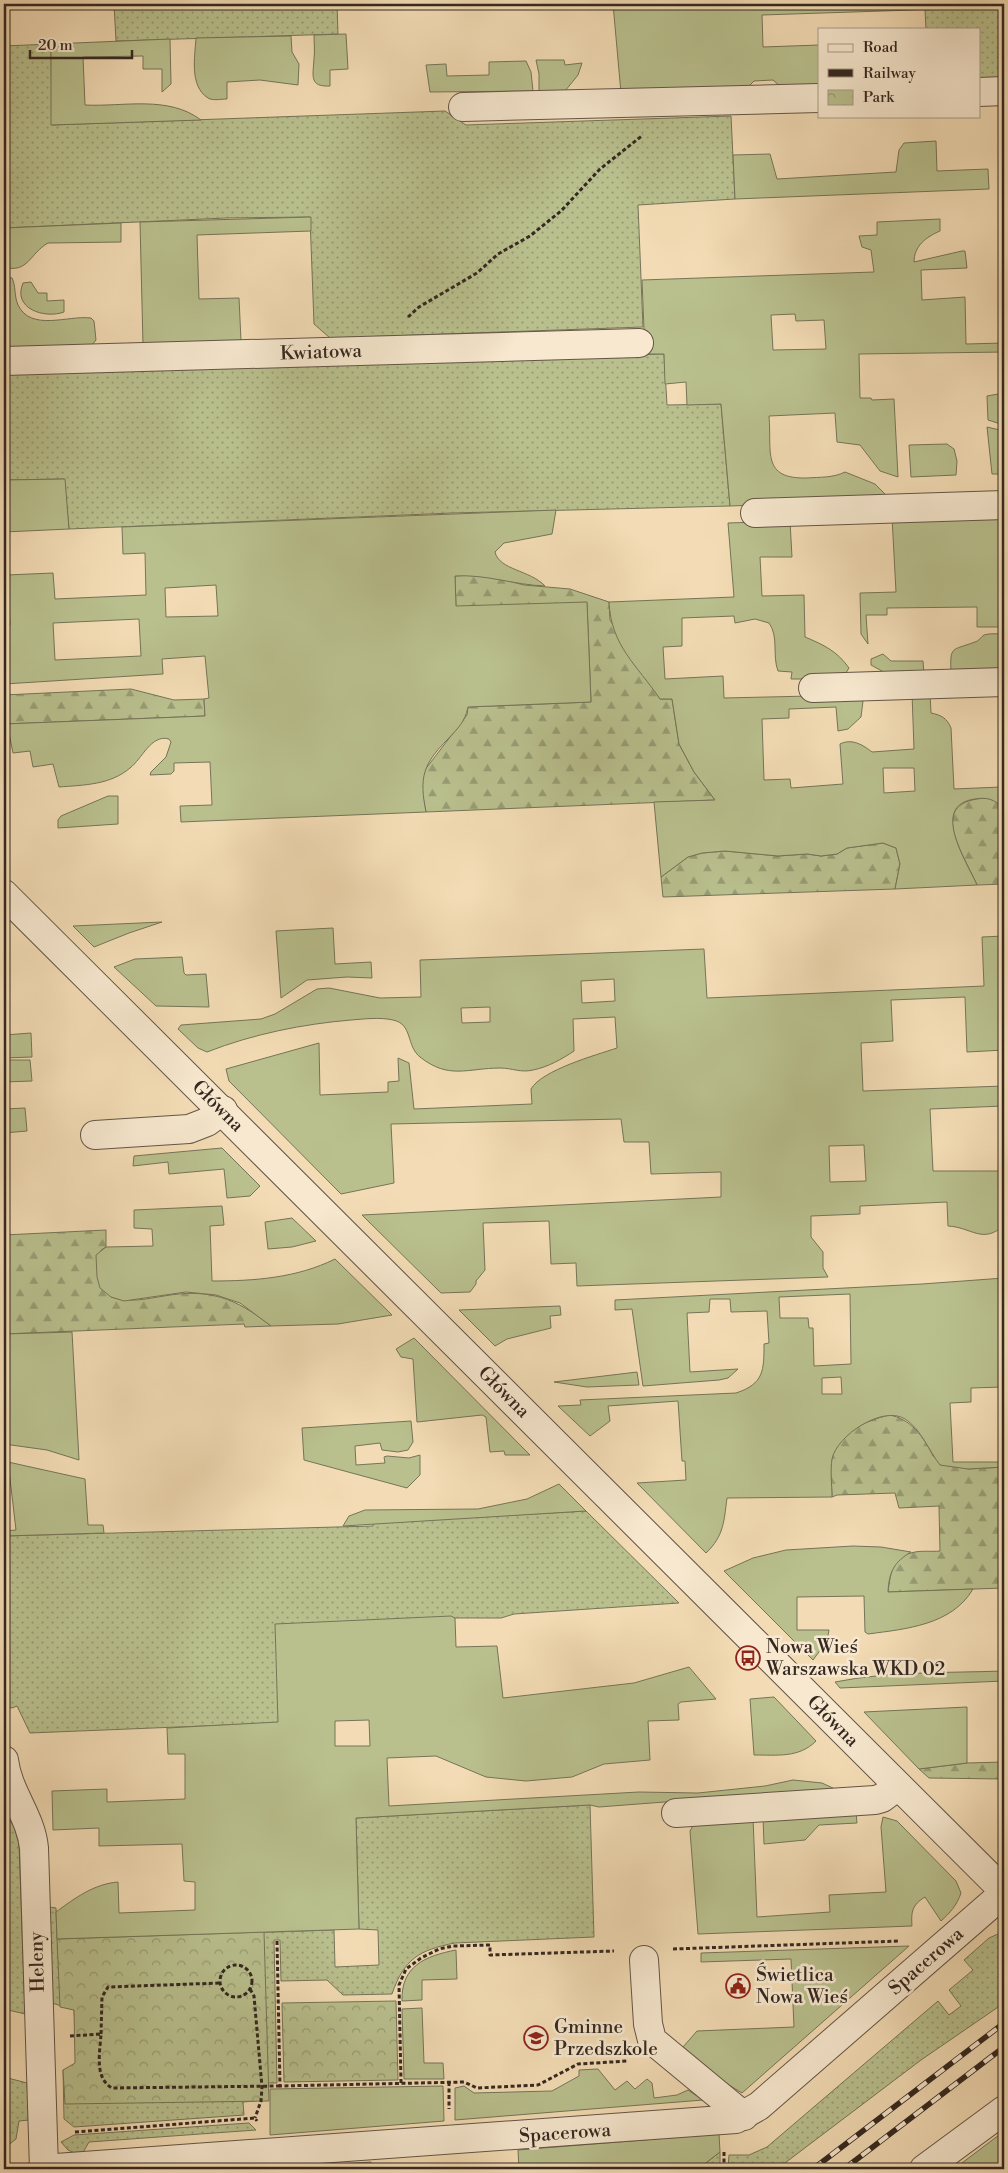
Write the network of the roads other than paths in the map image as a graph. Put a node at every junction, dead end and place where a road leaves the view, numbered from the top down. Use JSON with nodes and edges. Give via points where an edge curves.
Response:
{"nodes":[{"id":1,"x":1004,"y":91,"type":"edge"},
{"id":2,"x":980,"y":92,"type":"edge"},
{"id":3,"x":818,"y":98,"type":"edge"},
{"id":4,"x":463,"y":107,"type":"dead end"},
{"id":5,"x":639,"y":343,"type":"dead end"},
{"id":6,"x":4,"y":361,"type":"edge"},
{"id":7,"x":1004,"y":505,"type":"edge"},
{"id":8,"x":755,"y":513,"type":"dead end"},
{"id":9,"x":1004,"y":682,"type":"edge"},
{"id":10,"x":813,"y":688,"type":"dead end"},
{"id":11,"x":4,"y":894,"type":"edge"},
{"id":12,"x":223,"y":1110,"type":"junction"},
{"id":13,"x":95,"y":1135,"type":"dead end"},
{"id":14,"x":5,"y":1774,"type":"edge"},
{"id":15,"x":898,"y":1786,"type":"junction"},
{"id":16,"x":676,"y":1813,"type":"dead end"},
{"id":17,"x":1004,"y":1892,"type":"edge"},
{"id":18,"x":644,"y":1960,"type":"dead end"},
{"id":19,"x":1004,"y":2110,"type":"edge"},
{"id":20,"x":744,"y":2116,"type":"junction"},
{"id":21,"x":43,"y":2169,"type":"edge"},
{"id":22,"x":924,"y":2169,"type":"edge"}],
"edges":[{"from":1,"to":2,"type":"street"},
{"from":3,"to":4,"type":"street"},
{"from":5,"to":6,"type":"street","name":"Kwiatowa"},
{"from":7,"to":8,"type":"street"},
{"from":9,"to":10,"type":"street"},
{"from":11,"to":12,"type":"street","name":"Główna"},
{"from":12,"to":13,"type":"street","via":[[207,1122],[189,1128]]},
{"from":12,"to":15,"type":"street","name":"Główna"},
{"from":14,"to":21,"type":"street","name":"Heleny","via":[[33,1837]]},
{"from":15,"to":16,"type":"street","via":[[875,1800]]},
{"from":15,"to":17,"type":"street","name":"Główna"},
{"from":17,"to":20,"type":"street","name":"Spacerowa"},
{"from":18,"to":20,"type":"street","via":[[648,2024],[656,2046]]},
{"from":19,"to":22,"type":"street"},
{"from":20,"to":21,"type":"street","name":"Spacerowa","via":[[708,2123]]}]}
